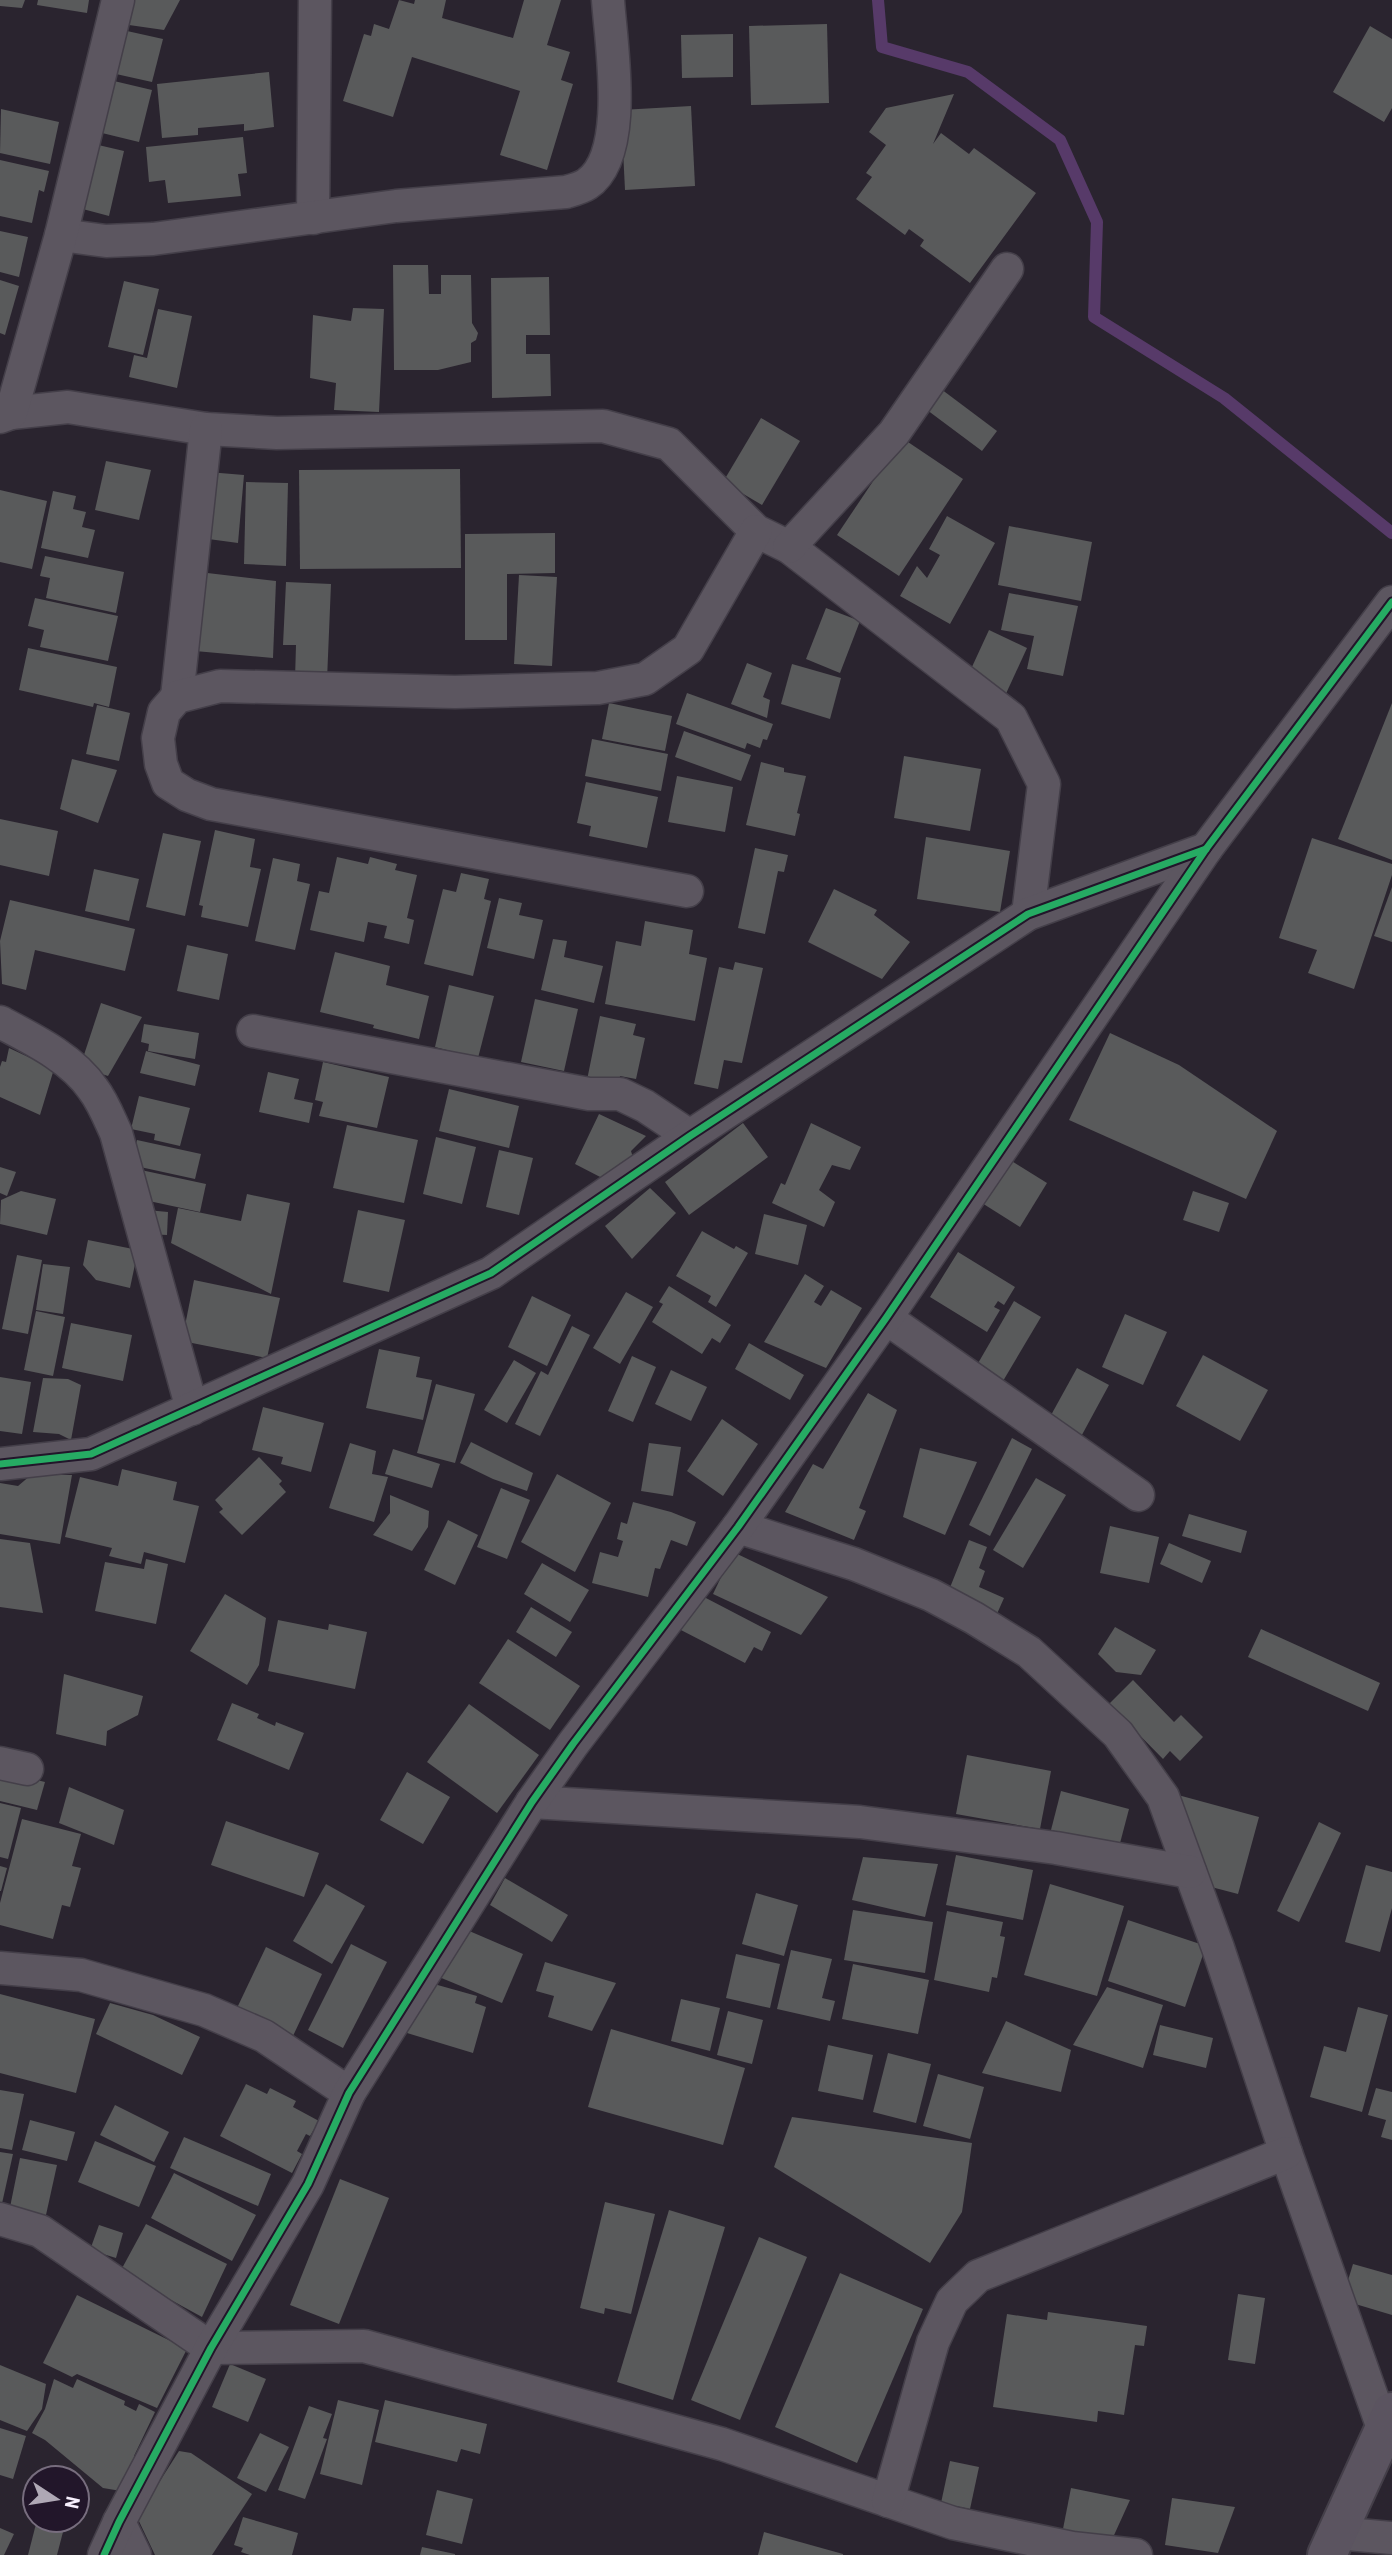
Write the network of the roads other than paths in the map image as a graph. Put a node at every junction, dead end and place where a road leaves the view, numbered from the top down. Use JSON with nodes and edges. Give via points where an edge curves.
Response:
{"nodes":[{"id":1,"x":118,"y":0,"type":"edge"},
{"id":2,"x":315,"y":0,"type":"edge"},
{"id":3,"x":608,"y":0,"type":"edge"},
{"id":4,"x":313,"y":218,"type":"junction"},
{"id":5,"x":61,"y":235,"type":"junction"},
{"id":6,"x":1007,"y":269,"type":"dead end"},
{"id":7,"x":10,"y":380,"type":"edge"},
{"id":8,"x":5,"y":415,"type":"edge"},
{"id":9,"x":206,"y":429,"type":"junction"},
{"id":10,"x":755,"y":531,"type":"junction"},
{"id":11,"x":789,"y":547,"type":"junction"},
{"id":12,"x":1392,"y":602,"type":"edge"},
{"id":13,"x":177,"y":697,"type":"junction"},
{"id":14,"x":1206,"y":849,"type":"junction"},
{"id":15,"x":687,"y":891,"type":"dead end"},
{"id":16,"x":1028,"y":914,"type":"junction"},
{"id":17,"x":0,"y":1022,"type":"edge"},
{"id":18,"x":253,"y":1031,"type":"dead end"},
{"id":19,"x":690,"y":1136,"type":"junction"},
{"id":20,"x":886,"y":1318,"type":"junction"},
{"id":21,"x":192,"y":1409,"type":"junction"},
{"id":22,"x":0,"y":1464,"type":"edge"},
{"id":23,"x":1138,"y":1495,"type":"dead end"},
{"id":24,"x":738,"y":1527,"type":"junction"},
{"id":25,"x":533,"y":1802,"type":"junction"},
{"id":26,"x":1190,"y":1872,"type":"junction"},
{"id":27,"x":0,"y":1968,"type":"edge"},
{"id":28,"x":349,"y":2093,"type":"junction"},
{"id":29,"x":1286,"y":2154,"type":"junction"},
{"id":30,"x":0,"y":2219,"type":"edge"},
{"id":31,"x":211,"y":2348,"type":"junction"},
{"id":32,"x":1388,"y":2422,"type":"edge"},
{"id":33,"x":888,"y":2501,"type":"junction"},
{"id":34,"x":119,"y":2522,"type":"junction"},
{"id":35,"x":1392,"y":2538,"type":"edge"},
{"id":36,"x":1332,"y":2544,"type":"edge"},
{"id":37,"x":104,"y":2555,"type":"edge"},
{"id":38,"x":135,"y":2555,"type":"edge"},
{"id":39,"x":1136,"y":2555,"type":"edge"}],
"edges":[{"from":1,"to":5,"type":"street"},
{"from":2,"to":4,"type":"street"},
{"from":3,"to":4,"type":"street","via":[[615,101],[612,137],[603,165],[587,184],[566,192]]},
{"from":4,"to":5,"type":"street","via":[[128,241]]},
{"from":5,"to":7,"type":"street"},
{"from":6,"to":11,"type":"street","via":[[894,433]]},
{"from":7,"to":8,"type":"street"},
{"from":8,"to":9,"type":"street","via":[[68,407]]},
{"from":9,"to":10,"type":"street","via":[[277,433],[603,426],[669,443]]},
{"from":9,"to":13,"type":"street"},
{"from":10,"to":11,"type":"street"},
{"from":10,"to":13,"type":"street","via":[[688,649],[645,679],[598,688],[455,692],[220,686]]},
{"from":11,"to":16,"type":"street","via":[[1011,718],[1044,784]]},
{"from":12,"to":14,"type":"street"},
{"from":13,"to":15,"type":"street","via":[[164,712],[158,738],[168,783],[187,795],[211,804]]},
{"from":14,"to":16,"type":"street"},
{"from":14,"to":20,"type":"street"},
{"from":16,"to":19,"type":"street"},
{"from":17,"to":21,"type":"street","via":[[69,1064],[92,1087],[106,1111],[116,1133]]},
{"from":18,"to":19,"type":"street","via":[[589,1094],[620,1094]]},
{"from":19,"to":21,"type":"street","via":[[491,1273]]},
{"from":20,"to":23,"type":"street"},
{"from":20,"to":24,"type":"street"},
{"from":21,"to":22,"type":"street","via":[[91,1454]]},
{"from":24,"to":25,"type":"street"},
{"from":24,"to":26,"type":"street","via":[[855,1564],[930,1595],[1029,1652],[1118,1734],[1163,1797]]},
{"from":25,"to":26,"type":"street","via":[[860,1822]]},
{"from":25,"to":28,"type":"street"},
{"from":26,"to":29,"type":"street"},
{"from":27,"to":28,"type":"street","via":[[81,1975],[204,2010],[264,2036]]},
{"from":28,"to":31,"type":"street","via":[[308,2183]]},
{"from":29,"to":32,"type":"street"},
{"from":29,"to":33,"type":"street","via":[[978,2276],[952,2301],[933,2342]]},
{"from":30,"to":31,"type":"street","via":[[40,2231]]},
{"from":31,"to":33,"type":"street","via":[[364,2346],[722,2444]]},
{"from":31,"to":34,"type":"street"},
{"from":32,"to":36,"type":"main road"},
{"from":33,"to":39,"type":"street","via":[[953,2523],[1072,2548]]},
{"from":34,"to":37,"type":"street"},
{"from":34,"to":38,"type":"street"},
{"from":35,"to":36,"type":"street"}]}
